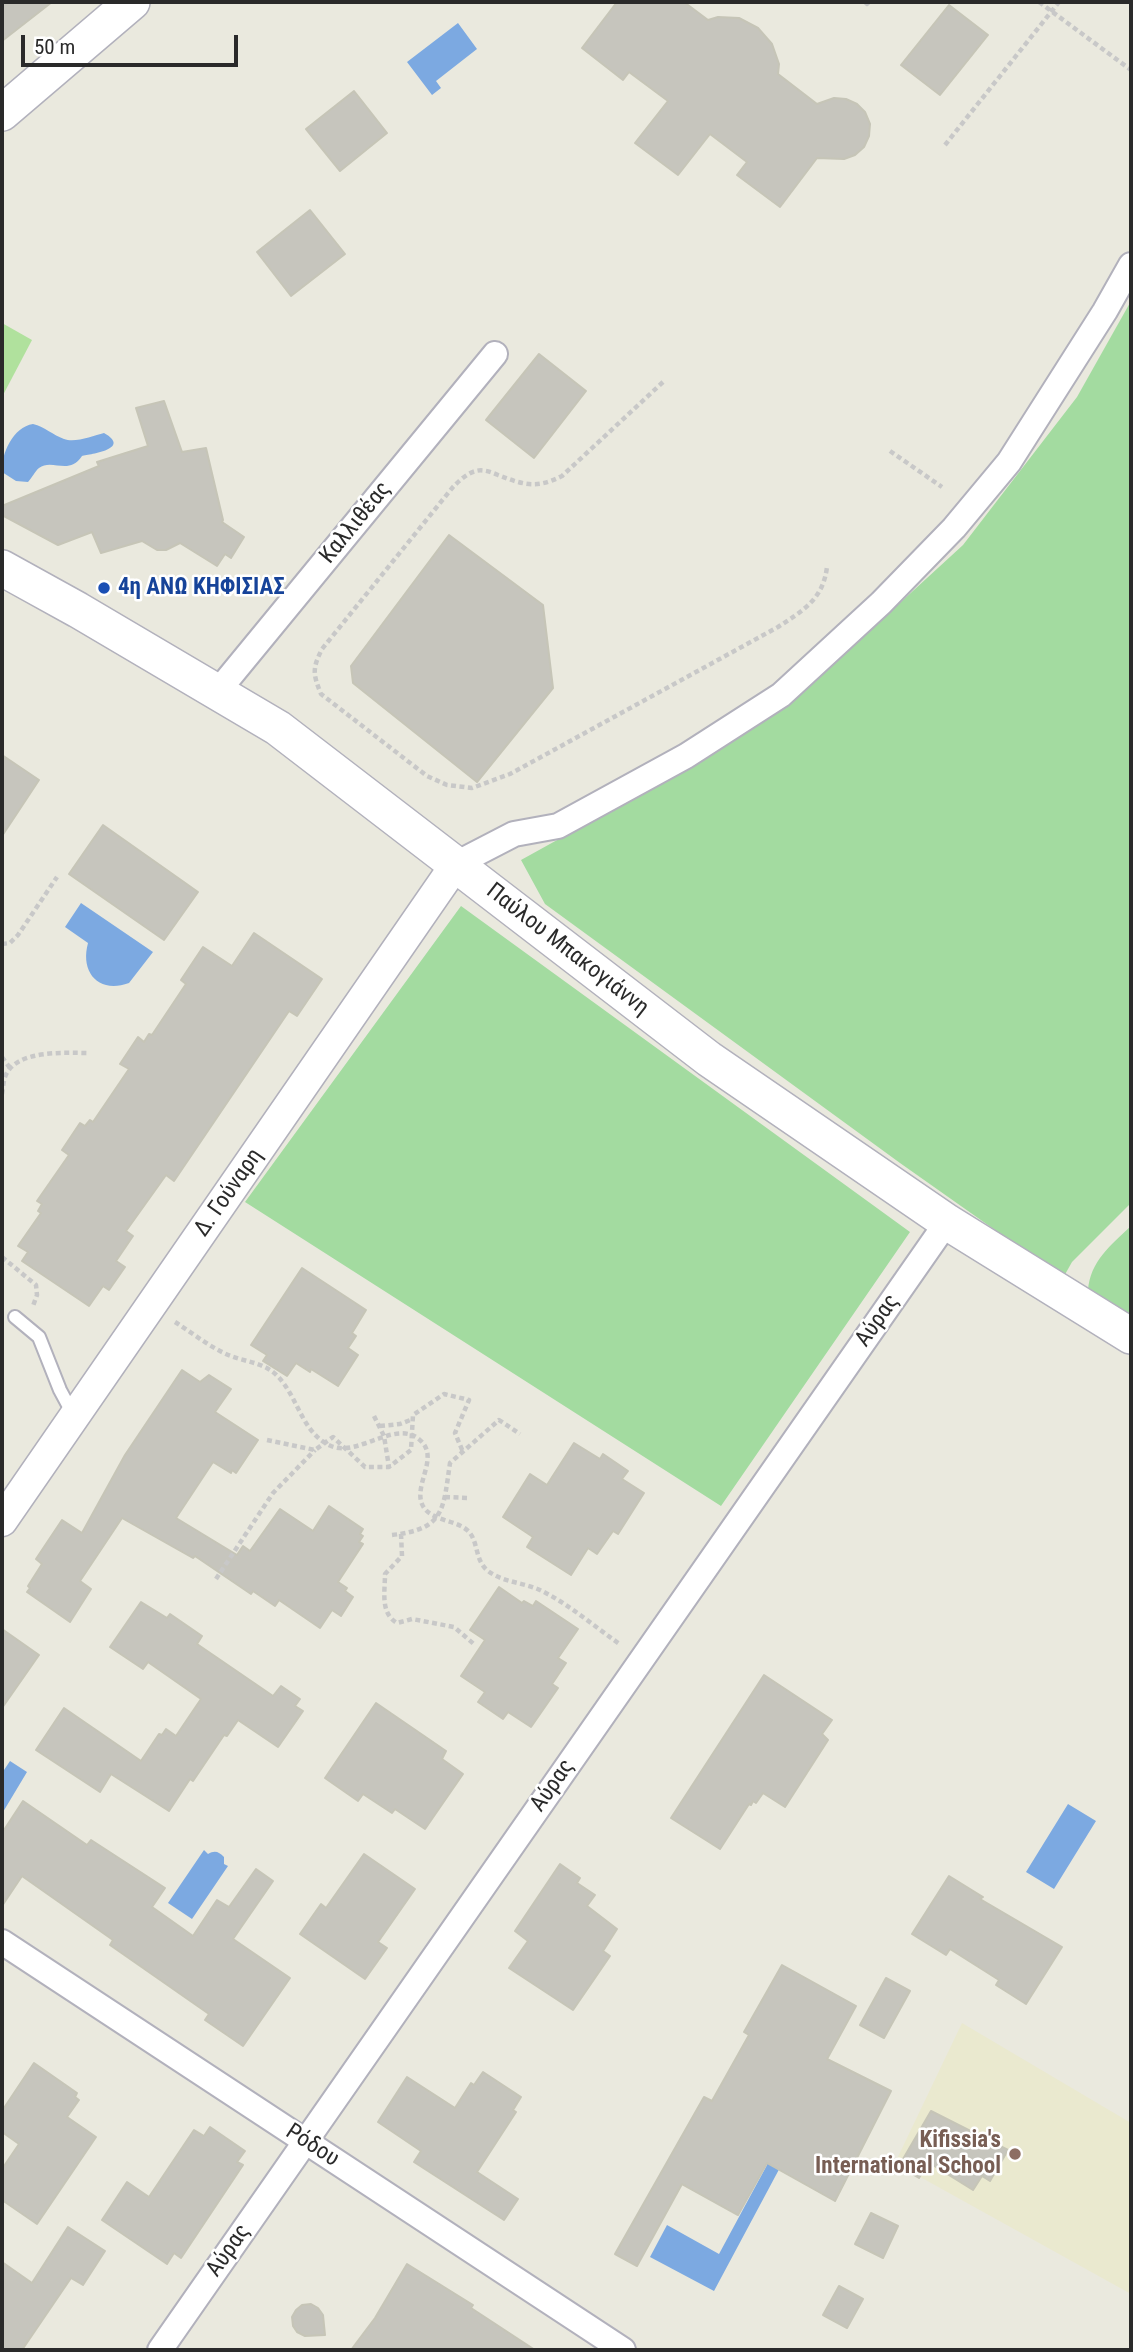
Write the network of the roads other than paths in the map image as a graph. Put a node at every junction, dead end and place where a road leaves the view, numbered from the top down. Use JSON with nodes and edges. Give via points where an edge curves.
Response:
{"nodes":[{"id":1,"x":132,"y":2,"type":"edge"},
{"id":2,"x":2,"y":113,"type":"edge"},
{"id":3,"x":1131,"y":265,"type":"edge"},
{"id":4,"x":495,"y":354,"type":"dead end"},
{"id":5,"x":2,"y":568,"type":"edge"},
{"id":6,"x":218,"y":691,"type":"junction"},
{"id":7,"x":456,"y":864,"type":"junction"},
{"id":8,"x":947,"y":1222,"type":"junction"},
{"id":9,"x":15,"y":1318,"type":"dead end"},
{"id":10,"x":1131,"y":1336,"type":"edge"},
{"id":11,"x":74,"y":1416,"type":"junction"},
{"id":12,"x":2,"y":1521,"type":"edge"},
{"id":13,"x":2,"y":1942,"type":"edge"},
{"id":14,"x":306,"y":2141,"type":"junction"},
{"id":15,"x":160,"y":2350,"type":"edge"},
{"id":16,"x":623,"y":2350,"type":"edge"}],
"edges":[{"from":1,"to":2,"type":"main road"},
{"from":3,"to":7,"type":"street","via":[[1009,461],[954,528],[881,603],[780,695],[687,756],[558,826],[514,834]]},
{"from":4,"to":6,"type":"street","name":"Καλλιθέας"},
{"from":5,"to":6,"type":"main road","name":"Παύλου Μπακογιάννη"},
{"from":6,"to":7,"type":"main road","name":"Παύλου Μπακογιάννη","via":[[278,728]]},
{"from":7,"to":8,"type":"main road","name":"Παύλου Μπακογιάννη","via":[[709,1059]]},
{"from":7,"to":11,"type":"street","name":"Δ. Γούναρη"},
{"from":8,"to":10,"type":"main road","name":"Παύλου Μπακογιάννη"},
{"from":8,"to":14,"type":"street","name":"Αύρας"},
{"from":9,"to":11,"type":"lane","via":[[39,1337]]},
{"from":11,"to":12,"type":"street","name":"Δ. Γούναρη"},
{"from":13,"to":14,"type":"street","name":"Ρόδου"},
{"from":14,"to":15,"type":"street","name":"Αύρας"},
{"from":14,"to":16,"type":"street","name":"Ρόδου"}]}
